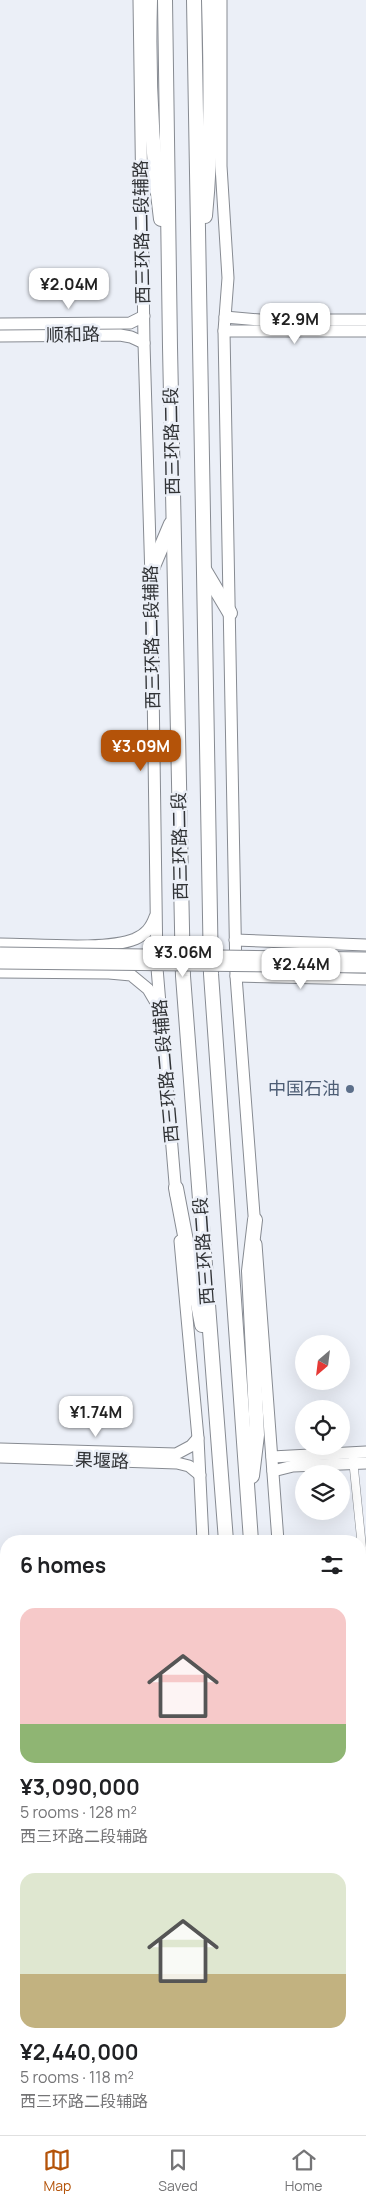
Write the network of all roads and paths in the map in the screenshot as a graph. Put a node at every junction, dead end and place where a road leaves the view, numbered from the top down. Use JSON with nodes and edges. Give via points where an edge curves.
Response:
{"nodes":[{"id":1,"x":139,"y":0,"type":"edge"},
{"id":2,"x":150,"y":0,"type":"edge"},
{"id":3,"x":165,"y":0,"type":"edge"},
{"id":4,"x":194,"y":0,"type":"edge"},
{"id":5,"x":209,"y":0,"type":"edge"},
{"id":6,"x":221,"y":0,"type":"edge"},
{"id":7,"x":169,"y":281,"type":"junction"},
{"id":8,"x":199,"y":281,"type":"junction"},
{"id":9,"x":144,"y":316,"type":"junction"},
{"id":10,"x":225,"y":317,"type":"junction"},
{"id":11,"x":366,"y":320,"type":"edge"},
{"id":12,"x":0,"y":324,"type":"edge"},
{"id":13,"x":366,"y":331,"type":"edge"},
{"id":14,"x":224,"y":332,"type":"junction"},
{"id":15,"x":0,"y":336,"type":"edge"},
{"id":16,"x":144,"y":343,"type":"junction"},
{"id":17,"x":173,"y":519,"type":"junction"},
{"id":18,"x":204,"y":569,"type":"junction"},
{"id":19,"x":151,"y":571,"type":"junction"},
{"id":20,"x":230,"y":613,"type":"junction"},
{"id":21,"x":156,"y":916,"type":"junction"},
{"id":22,"x":235,"y":940,"type":"junction"},
{"id":23,"x":0,"y":944,"type":"edge"},
{"id":24,"x":366,"y":944,"type":"edge"},
{"id":25,"x":0,"y":953,"type":"edge"},
{"id":26,"x":366,"y":958,"type":"edge"},
{"id":27,"x":0,"y":963,"type":"edge"},
{"id":28,"x":366,"y":967,"type":"edge"},
{"id":29,"x":0,"y":972,"type":"edge"},
{"id":30,"x":236,"y":976,"type":"junction"},
{"id":31,"x":366,"y":979,"type":"edge"},
{"id":32,"x":161,"y":1014,"type":"junction"},
{"id":33,"x":176,"y":1188,"type":"junction"},
{"id":34,"x":254,"y":1220,"type":"junction"},
{"id":35,"x":214,"y":1392,"type":"junction"},
{"id":36,"x":198,"y":1438,"type":"junction"},
{"id":37,"x":0,"y":1449,"type":"edge"},
{"id":38,"x":366,"y":1452,"type":"edge"},
{"id":39,"x":0,"y":1457,"type":"edge"},
{"id":40,"x":272,"y":1457,"type":"junction"},
{"id":41,"x":353,"y":1457,"type":"junction"},
{"id":42,"x":366,"y":1463,"type":"edge"},
{"id":43,"x":273,"y":1470,"type":"junction"},
{"id":44,"x":200,"y":1475,"type":"junction"},
{"id":45,"x":248,"y":1506,"type":"junction"},
{"id":46,"x":203,"y":1535,"type":"edge"},
{"id":47,"x":226,"y":1535,"type":"edge"},
{"id":48,"x":250,"y":1535,"type":"edge"},
{"id":49,"x":278,"y":1535,"type":"edge"},
{"id":50,"x":361,"y":1535,"type":"edge"}],
"edges":[{"from":1,"to":9,"type":"main road","name":"西三环路二段辅路"},
{"from":2,"to":7,"type":"highway","via":[[154,169]]},
{"from":3,"to":7,"type":"highway","name":"西三环路二段"},
{"from":4,"to":8,"type":"highway","name":"西三环路二段"},
{"from":5,"to":8,"type":"highway","via":[[210,167]]},
{"from":6,"to":10,"type":"main road","via":[[221,166],[228,278]]},
{"from":7,"to":17,"type":"highway","name":"西三环路二段"},
{"from":8,"to":18,"type":"highway","name":"西三环路二段"},
{"from":9,"to":12,"type":"main road","name":"顺和路","via":[[130,323]]},
{"from":9,"to":16,"type":"main road","name":"西三环路二段辅路"},
{"from":10,"to":11,"type":"main road"},
{"from":10,"to":14,"type":"main road"},
{"from":13,"to":14,"type":"main road"},
{"from":14,"to":20,"type":"main road"},
{"from":15,"to":16,"type":"main road","name":"顺和路","via":[[120,335],[131,336]]},
{"from":16,"to":19,"type":"main road","name":"西三环路二段辅路"},
{"from":17,"to":19,"type":"highway"},
{"from":17,"to":35,"type":"highway","name":"西三环路二段","via":[[183,976]]},
{"from":18,"to":20,"type":"highway"},
{"from":18,"to":45,"type":"highway","name":"西三环路二段","via":[[211,974]]},
{"from":19,"to":21,"type":"main road","name":"西三环路二段辅路"},
{"from":20,"to":22,"type":"main road"},
{"from":21,"to":23,"type":"main road","via":[[147,932],[110,945]]},
{"from":21,"to":32,"type":"main road","name":"西三环路二段辅路"},
{"from":22,"to":24,"type":"main road"},
{"from":22,"to":30,"type":"main road"},
{"from":25,"to":26,"type":"main road","bridge":true},
{"from":27,"to":28,"type":"main road","bridge":true},
{"from":29,"to":32,"type":"main road","via":[[110,972],[131,975],[148,988]]},
{"from":30,"to":31,"type":"main road"},
{"from":30,"to":34,"type":"main road"},
{"from":32,"to":33,"type":"main road","name":"西三环路二段辅路"},
{"from":33,"to":35,"type":"highway"},
{"from":33,"to":36,"type":"main road","name":"西三环路二段辅路"},
{"from":34,"to":40,"type":"main road"},
{"from":34,"to":45,"type":"highway","via":[[249,1272],[258,1434]]},
{"from":35,"to":47,"type":"highway","name":"西三环路二段"},
{"from":36,"to":37,"type":"main road","name":"果堰路","via":[[176,1454]]},
{"from":36,"to":44,"type":"main road","name":"西三环路二段辅路"},
{"from":38,"to":41,"type":"main road"},
{"from":39,"to":44,"type":"main road","name":"果堰路","via":[[177,1463],[189,1466]]},
{"from":40,"to":41,"type":"main road"},
{"from":40,"to":43,"type":"main road"},
{"from":41,"to":42,"type":"main road"},
{"from":41,"to":43,"type":"main road"},
{"from":41,"to":50,"type":"street"},
{"from":43,"to":49,"type":"main road"},
{"from":44,"to":46,"type":"main road","name":"西三环路二段辅路"},
{"from":45,"to":48,"type":"highway","name":"西三环路二段"}]}
